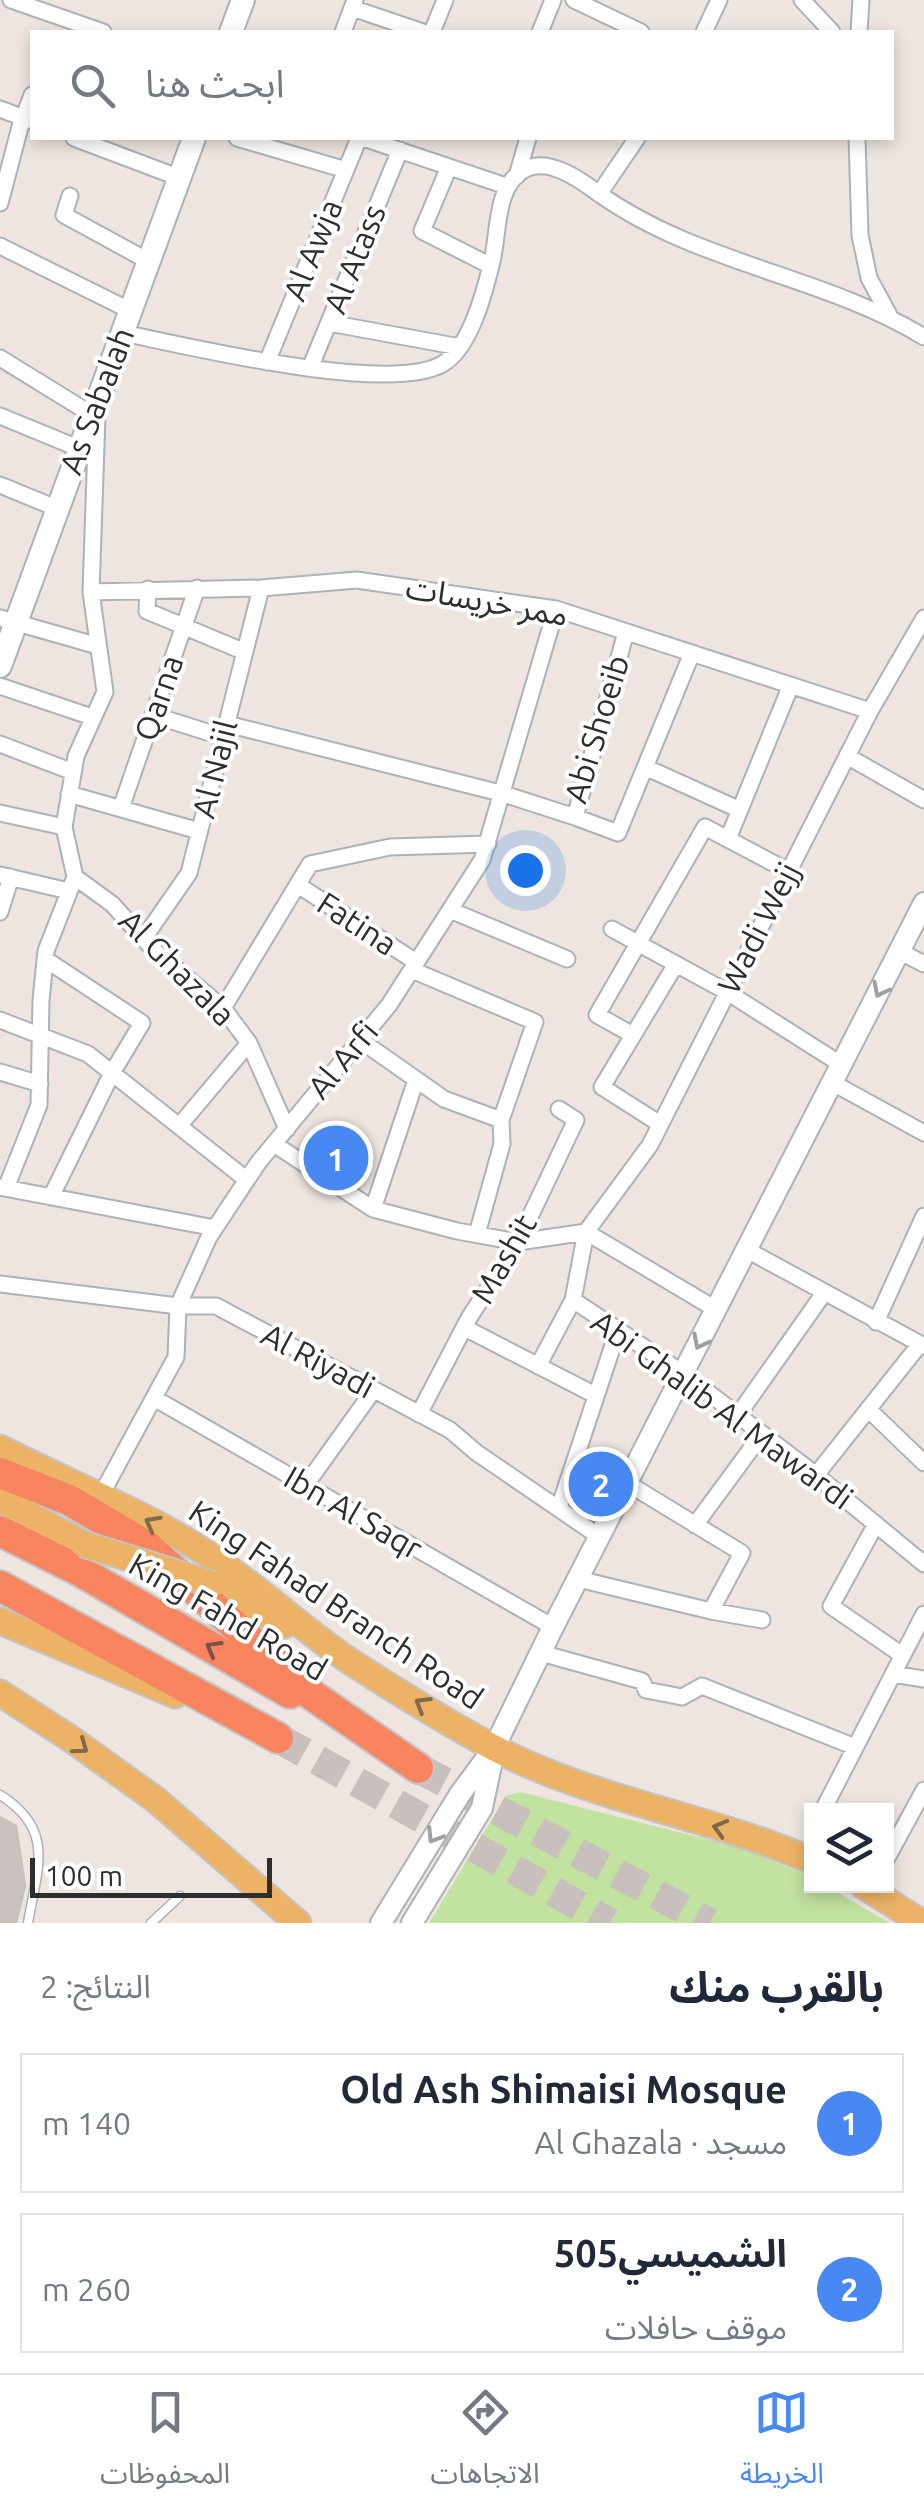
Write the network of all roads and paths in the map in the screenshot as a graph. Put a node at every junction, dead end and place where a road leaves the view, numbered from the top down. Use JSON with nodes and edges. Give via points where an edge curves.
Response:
{"nodes":[{"id":1,"x":11,"y":0,"type":"edge"},
{"id":2,"x":243,"y":0,"type":"edge"},
{"id":3,"x":445,"y":0,"type":"edge"},
{"id":4,"x":553,"y":0,"type":"edge"},
{"id":5,"x":574,"y":0,"type":"edge"},
{"id":6,"x":719,"y":0,"type":"edge"},
{"id":7,"x":802,"y":0,"type":"edge"},
{"id":8,"x":861,"y":0,"type":"edge"},
{"id":9,"x":354,"y":4,"type":"edge"},
{"id":10,"x":59,"y":25,"type":"edge"},
{"id":11,"x":90,"y":30,"type":"edge"},
{"id":12,"x":232,"y":30,"type":"edge"},
{"id":13,"x":344,"y":30,"type":"edge"},
{"id":14,"x":418,"y":30,"type":"edge"},
{"id":15,"x":433,"y":30,"type":"edge"},
{"id":16,"x":541,"y":30,"type":"edge"},
{"id":17,"x":637,"y":30,"type":"edge"},
{"id":18,"x":705,"y":30,"type":"edge"},
{"id":19,"x":830,"y":30,"type":"edge"},
{"id":20,"x":860,"y":30,"type":"edge"},
{"id":21,"x":0,"y":109,"type":"edge"},
{"id":22,"x":28,"y":120,"type":"edge"},
{"id":23,"x":79,"y":140,"type":"edge"},
{"id":24,"x":193,"y":140,"type":"edge"},
{"id":25,"x":244,"y":140,"type":"edge"},
{"id":26,"x":360,"y":140,"type":"edge"},
{"id":27,"x":527,"y":140,"type":"edge"},
{"id":28,"x":636,"y":140,"type":"edge"},
{"id":29,"x":857,"y":140,"type":"edge"},
{"id":30,"x":391,"y":144,"type":"edge"},
{"id":31,"x":448,"y":167,"type":"junction"},
{"id":32,"x":346,"y":170,"type":"junction"},
{"id":33,"x":180,"y":178,"type":"junction"},
{"id":34,"x":512,"y":181,"type":"junction"},
{"id":35,"x":599,"y":194,"type":"junction"},
{"id":36,"x":70,"y":196,"type":"dead end"},
{"id":37,"x":1,"y":200,"type":"edge"},
{"id":38,"x":0,"y":246,"type":"edge"},
{"id":39,"x":150,"y":262,"type":"junction"},
{"id":40,"x":491,"y":266,"type":"junction"},
{"id":41,"x":889,"y":316,"type":"junction"},
{"id":42,"x":127,"y":322,"type":"junction"},
{"id":43,"x":329,"y":324,"type":"junction"},
{"id":44,"x":924,"y":336,"type":"edge"},
{"id":45,"x":460,"y":347,"type":"junction"},
{"id":46,"x":0,"y":358,"type":"edge"},
{"id":47,"x":267,"y":362,"type":"junction"},
{"id":48,"x":310,"y":368,"type":"junction"},
{"id":49,"x":94,"y":406,"type":"junction"},
{"id":50,"x":0,"y":416,"type":"edge"},
{"id":51,"x":78,"y":448,"type":"junction"},
{"id":52,"x":0,"y":485,"type":"edge"},
{"id":53,"x":56,"y":508,"type":"junction"},
{"id":54,"x":148,"y":588,"type":"junction"},
{"id":55,"x":197,"y":588,"type":"junction"},
{"id":56,"x":261,"y":588,"type":"junction"},
{"id":57,"x":90,"y":592,"type":"junction"},
{"id":58,"x":556,"y":609,"type":"junction"},
{"id":59,"x":923,"y":620,"type":"edge"},
{"id":60,"x":8,"y":621,"type":"edge"},
{"id":61,"x":184,"y":626,"type":"junction"},
{"id":62,"x":626,"y":632,"type":"junction"},
{"id":63,"x":98,"y":646,"type":"junction"},
{"id":64,"x":245,"y":652,"type":"junction"},
{"id":65,"x":692,"y":653,"type":"junction"},
{"id":66,"x":0,"y":666,"type":"edge"},
{"id":67,"x":791,"y":685,"type":"junction"},
{"id":68,"x":0,"y":686,"type":"edge"},
{"id":69,"x":870,"y":711,"type":"junction"},
{"id":70,"x":153,"y":715,"type":"junction"},
{"id":71,"x":92,"y":717,"type":"junction"},
{"id":72,"x":225,"y":730,"type":"junction"},
{"id":73,"x":0,"y":744,"type":"edge"},
{"id":74,"x":847,"y":756,"type":"junction"},
{"id":75,"x":646,"y":767,"type":"junction"},
{"id":76,"x":73,"y":772,"type":"junction"},
{"id":77,"x":69,"y":794,"type":"junction"},
{"id":78,"x":504,"y":794,"type":"junction"},
{"id":79,"x":924,"y":800,"type":"edge"},
{"id":80,"x":121,"y":808,"type":"junction"},
{"id":81,"x":740,"y":810,"type":"junction"},
{"id":82,"x":0,"y":813,"type":"edge"},
{"id":83,"x":575,"y":817,"type":"junction"},
{"id":84,"x":64,"y":827,"type":"junction"},
{"id":85,"x":200,"y":831,"type":"junction"},
{"id":86,"x":728,"y":839,"type":"junction"},
{"id":87,"x":488,"y":844,"type":"junction"},
{"id":88,"x":788,"y":872,"type":"junction"},
{"id":89,"x":6,"y":876,"type":"edge"},
{"id":90,"x":72,"y":884,"type":"junction"},
{"id":91,"x":298,"y":885,"type":"junction"},
{"id":92,"x":924,"y":903,"type":"edge"},
{"id":93,"x":450,"y":910,"type":"junction"},
{"id":94,"x":0,"y":912,"type":"edge"},
{"id":95,"x":612,"y":929,"type":"dead end"},
{"id":96,"x":144,"y":938,"type":"junction"},
{"id":97,"x":636,"y":943,"type":"junction"},
{"id":98,"x":900,"y":951,"type":"junction"},
{"id":99,"x":567,"y":959,"type":"dead end"},
{"id":100,"x":46,"y":960,"type":"junction"},
{"id":101,"x":676,"y":964,"type":"junction"},
{"id":102,"x":924,"y":964,"type":"edge"},
{"id":103,"x":414,"y":966,"type":"junction"},
{"id":104,"x":726,"y":992,"type":"junction"},
{"id":105,"x":223,"y":1008,"type":"junction"},
{"id":106,"x":0,"y":1020,"type":"edge"},
{"id":107,"x":41,"y":1034,"type":"junction"},
{"id":108,"x":633,"y":1035,"type":"junction"},
{"id":109,"x":360,"y":1040,"type":"junction"},
{"id":110,"x":249,"y":1042,"type":"junction"},
{"id":111,"x":0,"y":1072,"type":"edge"},
{"id":112,"x":112,"y":1073,"type":"junction"},
{"id":113,"x":837,"y":1074,"type":"junction"},
{"id":114,"x":416,"y":1080,"type":"junction"},
{"id":115,"x":40,"y":1084,"type":"junction"},
{"id":116,"x":559,"y":1109,"type":"dead end"},
{"id":117,"x":501,"y":1120,"type":"junction"},
{"id":118,"x":660,"y":1124,"type":"junction"},
{"id":119,"x":178,"y":1126,"type":"junction"},
{"id":120,"x":286,"y":1128,"type":"junction"},
{"id":121,"x":924,"y":1133,"type":"edge"},
{"id":122,"x":274,"y":1144,"type":"junction"},
{"id":123,"x":246,"y":1180,"type":"junction"},
{"id":124,"x":3,"y":1188,"type":"edge"},
{"id":125,"x":51,"y":1197,"type":"junction"},
{"id":126,"x":372,"y":1209,"type":"junction"},
{"id":127,"x":924,"y":1216,"type":"edge"},
{"id":128,"x":214,"y":1228,"type":"junction"},
{"id":129,"x":586,"y":1232,"type":"junction"},
{"id":130,"x":477,"y":1234,"type":"junction"},
{"id":131,"x":518,"y":1242,"type":"junction"},
{"id":132,"x":747,"y":1250,"type":"junction"},
{"id":133,"x":0,"y":1284,"type":"edge"},
{"id":134,"x":824,"y":1293,"type":"junction"},
{"id":135,"x":573,"y":1300,"type":"junction"},
{"id":136,"x":178,"y":1306,"type":"junction"},
{"id":137,"x":717,"y":1310,"type":"junction"},
{"id":138,"x":876,"y":1322,"type":"junction"},
{"id":139,"x":465,"y":1328,"type":"junction"},
{"id":140,"x":618,"y":1330,"type":"junction"},
{"id":141,"x":922,"y":1345,"type":"edge"},
{"id":142,"x":538,"y":1366,"type":"junction"},
{"id":143,"x":684,"y":1374,"type":"junction"},
{"id":144,"x":372,"y":1391,"type":"junction"},
{"id":145,"x":595,"y":1396,"type":"junction"},
{"id":146,"x":154,"y":1398,"type":"junction"},
{"id":147,"x":868,"y":1409,"type":"junction"},
{"id":148,"x":418,"y":1414,"type":"junction"},
{"id":149,"x":738,"y":1415,"type":"junction"},
{"id":150,"x":762,"y":1434,"type":"junction"},
{"id":151,"x":0,"y":1448,"type":"edge"},
{"id":152,"x":924,"y":1464,"type":"edge"},
{"id":153,"x":0,"y":1473,"type":"edge"},
{"id":154,"x":816,"y":1475,"type":"junction"},
{"id":155,"x":627,"y":1483,"type":"junction"},
{"id":156,"x":305,"y":1486,"type":"junction"},
{"id":157,"x":100,"y":1495,"type":"junction"},
{"id":158,"x":0,"y":1499,"type":"edge"},
{"id":159,"x":559,"y":1508,"type":"junction"},
{"id":160,"x":876,"y":1524,"type":"junction"},
{"id":161,"x":695,"y":1525,"type":"junction"},
{"id":162,"x":0,"y":1531,"type":"edge"},
{"id":163,"x":600,"y":1537,"type":"junction"},
{"id":164,"x":924,"y":1564,"type":"edge"},
{"id":165,"x":578,"y":1579,"type":"junction"},
{"id":166,"x":0,"y":1586,"type":"edge"},
{"id":167,"x":711,"y":1612,"type":"junction"},
{"id":168,"x":924,"y":1614,"type":"edge"},
{"id":169,"x":762,"y":1620,"type":"dead end"},
{"id":170,"x":0,"y":1621,"type":"edge"},
{"id":171,"x":553,"y":1627,"type":"junction"},
{"id":172,"x":541,"y":1654,"type":"junction"},
{"id":173,"x":902,"y":1655,"type":"junction"},
{"id":174,"x":347,"y":1658,"type":"junction"},
{"id":175,"x":893,"y":1674,"type":"junction"},
{"id":176,"x":924,"y":1679,"type":"edge"},
{"id":177,"x":0,"y":1693,"type":"edge"},
{"id":178,"x":278,"y":1738,"type":"joint"},
{"id":179,"x":856,"y":1747,"type":"junction"},
{"id":180,"x":494,"y":1748,"type":"junction"},
{"id":181,"x":924,"y":1790,"type":"edge"},
{"id":182,"x":0,"y":1795,"type":"edge"},
{"id":183,"x":827,"y":1803,"type":"edge"},
{"id":184,"x":894,"y":1845,"type":"edge"},
{"id":185,"x":804,"y":1858,"type":"edge"},
{"id":186,"x":875,"y":1893,"type":"edge"},
{"id":187,"x":180,"y":1896,"type":"dead end"},
{"id":188,"x":28,"y":1923,"type":"edge"},
{"id":189,"x":151,"y":1923,"type":"edge"},
{"id":190,"x":298,"y":1923,"type":"edge"},
{"id":191,"x":381,"y":1923,"type":"edge"},
{"id":192,"x":412,"y":1923,"type":"edge"},
{"id":193,"x":922,"y":1923,"type":"edge"}],
"edges":[{"from":1,"to":10,"type":"street"},
{"from":2,"to":12,"type":"main road"},
{"from":3,"to":15,"type":"street"},
{"from":4,"to":16,"type":"street"},
{"from":5,"to":17,"type":"street"},
{"from":6,"to":18,"type":"street"},
{"from":7,"to":19,"type":"street"},
{"from":8,"to":20,"type":"street"},
{"from":9,"to":13,"type":"street"},
{"from":9,"to":14,"type":"street"},
{"from":10,"to":11,"type":"street"},
{"from":21,"to":22,"type":"street"},
{"from":22,"to":37,"type":"street"},
{"from":23,"to":33,"type":"street"},
{"from":24,"to":33,"type":"main road","name":"As Sabalah"},
{"from":25,"to":32,"type":"street"},
{"from":26,"to":32,"type":"street","name":"Al Awja"},
{"from":27,"to":34,"type":"street"},
{"from":28,"to":35,"type":"street"},
{"from":29,"to":41,"type":"street","via":[[860,235],[869,278]]},
{"from":30,"to":31,"type":"street","name":"Al Awja"},
{"from":30,"to":43,"type":"street","name":"Al Atass"},
{"from":31,"to":34,"type":"street","name":"Al Awja"},
{"from":31,"to":40,"type":"street","via":[[422,231]]},
{"from":32,"to":47,"type":"street","name":"Al Awja"},
{"from":33,"to":39,"type":"main road","name":"As Sabalah"},
{"from":34,"to":35,"type":"street","via":[[524,169],[546,166]]},
{"from":34,"to":40,"type":"street"},
{"from":35,"to":41,"type":"street","via":[[680,241]]},
{"from":36,"to":39,"type":"street","via":[[64,215]]},
{"from":38,"to":42,"type":"street"},
{"from":39,"to":42,"type":"main road","name":"As Sabalah"},
{"from":40,"to":45,"type":"street"},
{"from":41,"to":44,"type":"street"},
{"from":42,"to":47,"type":"street"},
{"from":42,"to":49,"type":"main road","name":"As Sabalah"},
{"from":43,"to":45,"type":"street"},
{"from":43,"to":48,"type":"street","name":"Al Atass"},
{"from":45,"to":48,"type":"street","via":[[444,364],[410,375]]},
{"from":46,"to":49,"type":"street"},
{"from":47,"to":48,"type":"street"},
{"from":49,"to":51,"type":"main road","name":"As Sabalah"},
{"from":49,"to":57,"type":"street"},
{"from":50,"to":51,"type":"street"},
{"from":51,"to":53,"type":"main road","name":"As Sabalah"},
{"from":52,"to":53,"type":"street"},
{"from":53,"to":60,"type":"main road","name":"As Sabalah"},
{"from":54,"to":55,"type":"street","name":"ممر خريسات"},
{"from":54,"to":57,"type":"street","name":"ممر خريسات"},
{"from":54,"to":61,"type":"street","via":[[147,611]]},
{"from":55,"to":56,"type":"street","name":"ممر خريسات"},
{"from":55,"to":61,"type":"street","name":"Qarna"},
{"from":56,"to":58,"type":"street","name":"ممر خريسات","via":[[357,580]]},
{"from":56,"to":64,"type":"street","name":"Al Najil"},
{"from":57,"to":63,"type":"street"},
{"from":58,"to":62,"type":"street","name":"ممر خريسات"},
{"from":58,"to":78,"type":"street","name":"Al Arfi"},
{"from":59,"to":69,"type":"street","name":"Wadi Wejj"},
{"from":60,"to":63,"type":"street"},
{"from":60,"to":66,"type":"main road","name":"As Sabalah"},
{"from":61,"to":64,"type":"street"},
{"from":61,"to":70,"type":"street","name":"Qarna"},
{"from":62,"to":65,"type":"street","name":"ممر خريسات"},
{"from":62,"to":83,"type":"street","name":"Abi Shoeib"},
{"from":63,"to":71,"type":"street","via":[[105,692]]},
{"from":64,"to":72,"type":"street","name":"Al Najil"},
{"from":65,"to":67,"type":"street","name":"ممر خريسات"},
{"from":65,"to":75,"type":"street"},
{"from":67,"to":69,"type":"street","name":"ممر خريسات"},
{"from":67,"to":81,"type":"street"},
{"from":68,"to":71,"type":"street"},
{"from":69,"to":74,"type":"street","name":"Wadi Wejj"},
{"from":70,"to":72,"type":"street","name":"Abi Shoeib"},
{"from":70,"to":80,"type":"street","name":"Qarna"},
{"from":71,"to":76,"type":"street"},
{"from":72,"to":78,"type":"street","name":"Abi Shoeib"},
{"from":72,"to":85,"type":"street","name":"Al Najil"},
{"from":73,"to":76,"type":"street"},
{"from":74,"to":79,"type":"street"},
{"from":74,"to":88,"type":"street","name":"Wadi Wejj"},
{"from":75,"to":81,"type":"street"},
{"from":75,"to":83,"type":"street","via":[[618,833]]},
{"from":76,"to":77,"type":"street"},
{"from":77,"to":80,"type":"street"},
{"from":77,"to":84,"type":"street"},
{"from":78,"to":83,"type":"street","name":"Abi Shoeib"},
{"from":78,"to":87,"type":"street","name":"Al Arfi"},
{"from":80,"to":85,"type":"street"},
{"from":81,"to":86,"type":"street"},
{"from":82,"to":84,"type":"street"},
{"from":84,"to":90,"type":"street"},
{"from":85,"to":96,"type":"street","name":"Al Najil","via":[[189,873]]},
{"from":86,"to":88,"type":"street"},
{"from":86,"to":97,"type":"street","via":[[705,827]]},
{"from":87,"to":91,"type":"street","via":[[390,847],[310,864]]},
{"from":87,"to":93,"type":"street","name":"Al Arfi"},
{"from":88,"to":104,"type":"street","name":"Wadi Wejj"},
{"from":89,"to":90,"type":"street","name":"Al Ghazala"},
{"from":89,"to":94,"type":"street"},
{"from":90,"to":96,"type":"street","name":"Al Ghazala","via":[[112,904]]},
{"from":90,"to":100,"type":"street"},
{"from":91,"to":103,"type":"street","name":"Fatina"},
{"from":91,"to":105,"type":"street"},
{"from":92,"to":98,"type":"street"},
{"from":93,"to":99,"type":"street"},
{"from":93,"to":103,"type":"street","name":"Al Arfi"},
{"from":95,"to":97,"type":"street"},
{"from":96,"to":105,"type":"street","name":"Al Ghazala"},
{"from":97,"to":101,"type":"street"},
{"from":97,"to":108,"type":"street","via":[[597,1015]]},
{"from":98,"to":102,"type":"street"},
{"from":98,"to":113,"type":"street","one_way":true},
{"from":100,"to":107,"type":"street"},
{"from":100,"to":112,"type":"street","via":[[142,1023]]},
{"from":101,"to":104,"type":"street"},
{"from":101,"to":108,"type":"street"},
{"from":103,"to":109,"type":"street","name":"Al Arfi"},
{"from":103,"to":117,"type":"street","name":"Fatina","via":[[535,1022]]},
{"from":104,"to":113,"type":"street"},
{"from":104,"to":118,"type":"street","name":"Wadi Wejj"},
{"from":105,"to":110,"type":"street","name":"Al Ghazala"},
{"from":106,"to":107,"type":"street"},
{"from":107,"to":112,"type":"street","via":[[88,1054]]},
{"from":107,"to":115,"type":"street"},
{"from":108,"to":118,"type":"street","via":[[602,1087]]},
{"from":109,"to":114,"type":"street"},
{"from":109,"to":120,"type":"street","name":"Al Arfi"},
{"from":110,"to":119,"type":"street"},
{"from":110,"to":120,"type":"street","name":"Al Ghazala"},
{"from":111,"to":115,"type":"street"},
{"from":112,"to":119,"type":"street"},
{"from":112,"to":125,"type":"street"},
{"from":113,"to":121,"type":"street"},
{"from":113,"to":132,"type":"street"},
{"from":114,"to":117,"type":"street","via":[[444,1099]]},
{"from":114,"to":126,"type":"street"},
{"from":115,"to":124,"type":"street","via":[[39,1105]]},
{"from":116,"to":131,"type":"street","name":"Mashit","via":[[576,1120]]},
{"from":117,"to":130,"type":"street","via":[[502,1144]]},
{"from":118,"to":129,"type":"street","name":"Wadi Wejj"},
{"from":119,"to":123,"type":"street"},
{"from":120,"to":122,"type":"street","name":"Al Arfi"},
{"from":122,"to":123,"type":"street","name":"Al Arfi"},
{"from":122,"to":126,"type":"street"},
{"from":123,"to":128,"type":"street","name":"Al Arfi"},
{"from":124,"to":125,"type":"street"},
{"from":125,"to":128,"type":"street"},
{"from":126,"to":130,"type":"street"},
{"from":127,"to":138,"type":"street"},
{"from":128,"to":136,"type":"street","name":"Al Arfi"},
{"from":129,"to":131,"type":"street"},
{"from":129,"to":135,"type":"street","name":"Abi Ghalib Al Mawardi"},
{"from":129,"to":137,"type":"street"},
{"from":130,"to":131,"type":"street"},
{"from":131,"to":139,"type":"street","name":"Mashit"},
{"from":132,"to":134,"type":"street"},
{"from":132,"to":137,"type":"street"},
{"from":133,"to":136,"type":"street","name":"Al Riyadi"},
{"from":134,"to":138,"type":"street"},
{"from":134,"to":149,"type":"street"},
{"from":135,"to":140,"type":"street","name":"Abi Ghalib Al Mawardi"},
{"from":135,"to":142,"type":"street"},
{"from":136,"to":144,"type":"street","name":"Al Riyadi","via":[[216,1306]]},
{"from":136,"to":146,"type":"street","name":"Al Arfi","via":[[176,1357]]},
{"from":137,"to":143,"type":"street","one_way":true},
{"from":138,"to":141,"type":"street"},
{"from":139,"to":142,"type":"street"},
{"from":139,"to":148,"type":"street","name":"Mashit"},
{"from":140,"to":143,"type":"street","name":"Abi Ghalib Al Mawardi"},
{"from":140,"to":145,"type":"street"},
{"from":141,"to":147,"type":"street"},
{"from":142,"to":145,"type":"street"},
{"from":143,"to":149,"type":"street","name":"Abi Ghalib Al Mawardi"},
{"from":143,"to":155,"type":"street"},
{"from":144,"to":148,"type":"street","name":"Al Riyadi"},
{"from":144,"to":156,"type":"street"},
{"from":145,"to":159,"type":"street"},
{"from":146,"to":156,"type":"street","name":"Ibn Al Saqr"},
{"from":146,"to":157,"type":"street","name":"Al Arfi"},
{"from":147,"to":152,"type":"street"},
{"from":147,"to":154,"type":"street"},
{"from":148,"to":159,"type":"street","name":"Al Riyadi"},
{"from":149,"to":150,"type":"street","name":"Abi Ghalib Al Mawardi"},
{"from":150,"to":154,"type":"street","name":"Abi Ghalib Al Mawardi"},
{"from":150,"to":161,"type":"street"},
{"from":151,"to":157,"type":"main road","name":"King Fahad Branch Road"},
{"from":153,"to":162,"type":"highway","name":"King Fahd Road","one_way":true,"via":[[68,1500],[147,1546],[310,1693],[418,1768]]},
{"from":154,"to":160,"type":"street","name":"Abi Ghalib Al Mawardi"},
{"from":155,"to":161,"type":"street"},
{"from":155,"to":163,"type":"street"},
{"from":156,"to":171,"type":"street","name":"Ibn Al Saqr"},
{"from":174,"to":157,"type":"main road","name":"King Fahad Branch Road","one_way":true,"via":[[246,1579]]},
{"from":158,"to":174,"type":"main road","bridge":true,"via":[[83,1544],[212,1584]]},
{"from":159,"to":163,"type":"street","name":"Al Riyadi"},
{"from":160,"to":164,"type":"street","name":"Abi Ghalib Al Mawardi"},
{"from":160,"to":173,"type":"street","via":[[831,1606]]},
{"from":161,"to":167,"type":"street","via":[[742,1553]]},
{"from":163,"to":165,"type":"street"},
{"from":165,"to":167,"type":"street"},
{"from":165,"to":171,"type":"street"},
{"from":166,"to":178,"type":"highway"},
{"from":167,"to":169,"type":"street"},
{"from":168,"to":173,"type":"street"},
{"from":170,"to":178,"type":"main road"},
{"from":171,"to":172,"type":"street"},
{"from":172,"to":179,"type":"street","via":[[682,1698],[702,1686]]},
{"from":172,"to":180,"type":"street"},
{"from":173,"to":175,"type":"street"},
{"from":180,"to":174,"type":"main road","name":"King Fahad Branch Road","one_way":true},
{"from":175,"to":176,"type":"street"},
{"from":175,"to":179,"type":"street"},
{"from":177,"to":190,"type":"main road","one_way":true,"via":[[156,1800]]},
{"from":179,"to":183,"type":"street"},
{"from":185,"to":180,"type":"main road","name":"King Fahad Branch Road","one_way":true},
{"from":180,"to":191,"type":"street","one_way":true},
{"from":180,"to":192,"type":"street","via":[[482,1808]]},
{"from":181,"to":184,"type":"street"},
{"from":182,"to":188,"type":"lane","via":[[23,1809],[41,1845]]},
{"from":186,"to":193,"type":"main road"},
{"from":187,"to":189,"type":"lane"}]}
